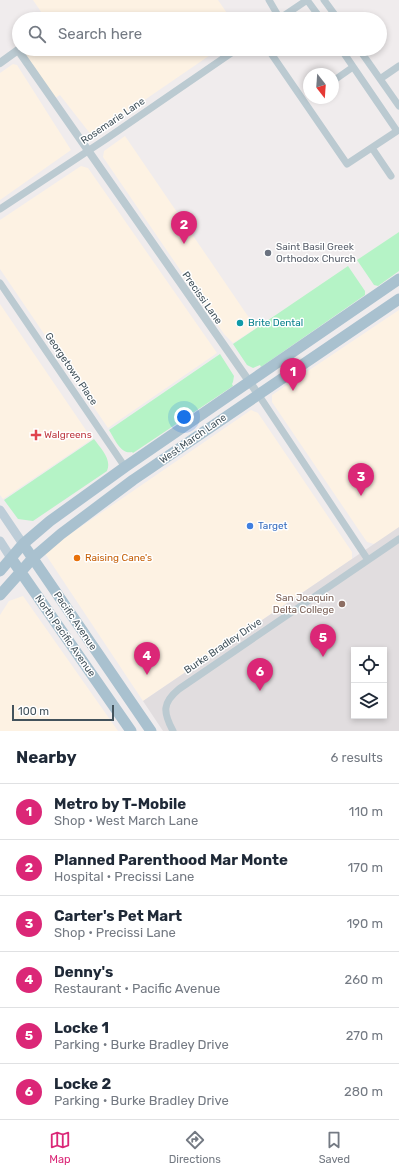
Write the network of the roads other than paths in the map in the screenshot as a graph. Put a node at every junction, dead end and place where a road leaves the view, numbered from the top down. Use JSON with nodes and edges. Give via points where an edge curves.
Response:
{"nodes":[{"id":1,"x":269,"y":0,"type":"edge"},
{"id":2,"x":307,"y":0,"type":"edge"},
{"id":3,"x":324,"y":0,"type":"edge"},
{"id":4,"x":275,"y":12,"type":"edge"},
{"id":5,"x":289,"y":12,"type":"edge"},
{"id":6,"x":316,"y":12,"type":"edge"},
{"id":7,"x":333,"y":12,"type":"edge"},
{"id":8,"x":12,"y":54,"type":"edge"},
{"id":9,"x":22,"y":56,"type":"edge"},
{"id":10,"x":227,"y":56,"type":"edge"},
{"id":11,"x":273,"y":56,"type":"edge"},
{"id":12,"x":346,"y":56,"type":"edge"},
{"id":13,"x":364,"y":56,"type":"edge"},
{"id":14,"x":0,"y":63,"type":"edge"},
{"id":15,"x":399,"y":66,"type":"edge"},
{"id":16,"x":353,"y":67,"type":"junction"},
{"id":17,"x":339,"y":77,"type":"edge"},
{"id":18,"x":380,"y":79,"type":"junction"},
{"id":19,"x":303,"y":96,"type":"edge"},
{"id":20,"x":309,"y":104,"type":"edge"},
{"id":21,"x":399,"y":106,"type":"edge"},
{"id":22,"x":372,"y":148,"type":"junction"},
{"id":23,"x":88,"y":151,"type":"junction"},
{"id":24,"x":391,"y":176,"type":"dead end"},
{"id":25,"x":0,"y":209,"type":"edge"},
{"id":26,"x":399,"y":279,"type":"edge"},
{"id":27,"x":0,"y":283,"type":"edge"},
{"id":28,"x":399,"y":299,"type":"edge"},
{"id":29,"x":249,"y":382,"type":"junction"},
{"id":30,"x":258,"y":394,"type":"junction"},
{"id":31,"x":125,"y":467,"type":"junction"},
{"id":32,"x":0,"y":510,"type":"edge"},
{"id":33,"x":399,"y":539,"type":"edge"},
{"id":34,"x":0,"y":541,"type":"edge"},
{"id":35,"x":23,"y":544,"type":"junction"},
{"id":36,"x":11,"y":558,"type":"junction"},
{"id":37,"x":33,"y":558,"type":"junction"},
{"id":38,"x":368,"y":560,"type":"junction"},
{"id":39,"x":0,"y":571,"type":"edge"},
{"id":40,"x":20,"y":572,"type":"junction"},
{"id":41,"x":0,"y":595,"type":"edge"},
{"id":42,"x":131,"y":731,"type":"edge"},
{"id":43,"x":151,"y":731,"type":"edge"},
{"id":44,"x":173,"y":731,"type":"edge"}],
"edges":[{"from":1,"to":4,"type":"street"},
{"from":2,"to":5,"type":"street"},
{"from":2,"to":6,"type":"street"},
{"from":3,"to":7,"type":"street"},
{"from":8,"to":14,"type":"street","name":"Precissi Lane"},
{"from":9,"to":23,"type":"street","name":"Precissi Lane"},
{"from":10,"to":23,"type":"street","name":"Rosemarie Lane"},
{"from":11,"to":19,"type":"street"},
{"from":12,"to":16,"type":"street"},
{"from":13,"to":18,"type":"street"},
{"from":15,"to":18,"type":"street"},
{"from":16,"to":17,"type":"street"},
{"from":16,"to":22,"type":"street","via":[[397,131]]},
{"from":18,"to":21,"type":"street"},
{"from":20,"to":22,"type":"street","via":[[347,164]]},
{"from":22,"to":24,"type":"street"},
{"from":23,"to":25,"type":"street","name":"Rosemarie Lane"},
{"from":23,"to":29,"type":"street","name":"Precissi Lane"},
{"from":26,"to":29,"type":"main road","name":"West March Lane"},
{"from":27,"to":31,"type":"street","name":"Georgetown Place"},
{"from":28,"to":30,"type":"main road","name":"West March Lane"},
{"from":29,"to":30,"type":"street","name":"Precissi Lane"},
{"from":29,"to":31,"type":"main road","name":"West March Lane"},
{"from":30,"to":37,"type":"main road","name":"West March Lane","via":[[133,480]]},
{"from":30,"to":38,"type":"street","name":"Precissi Lane"},
{"from":31,"to":35,"type":"main road","name":"West March Lane","via":[[50,521]]},
{"from":32,"to":35,"type":"main road","name":"Pacific Avenue"},
{"from":33,"to":38,"type":"street","name":"Burke Bradley Drive"},
{"from":34,"to":36,"type":"main road","name":"North Pacific Avenue"},
{"from":35,"to":36,"type":"main road","name":"West March Lane"},
{"from":35,"to":37,"type":"main road","name":"Pacific Avenue"},
{"from":36,"to":39,"type":"main road","name":"West March Lane"},
{"from":36,"to":40,"type":"main road","name":"North Pacific Avenue"},
{"from":37,"to":40,"type":"main road","name":"West March Lane"},
{"from":37,"to":43,"type":"main road","name":"Pacific Avenue"},
{"from":38,"to":44,"type":"street","name":"Burke Bradley Drive","via":[[179,689],[168,699],[165,709]]},
{"from":40,"to":41,"type":"main road","name":"West March Lane"},
{"from":40,"to":42,"type":"main road","name":"North Pacific Avenue"}]}
